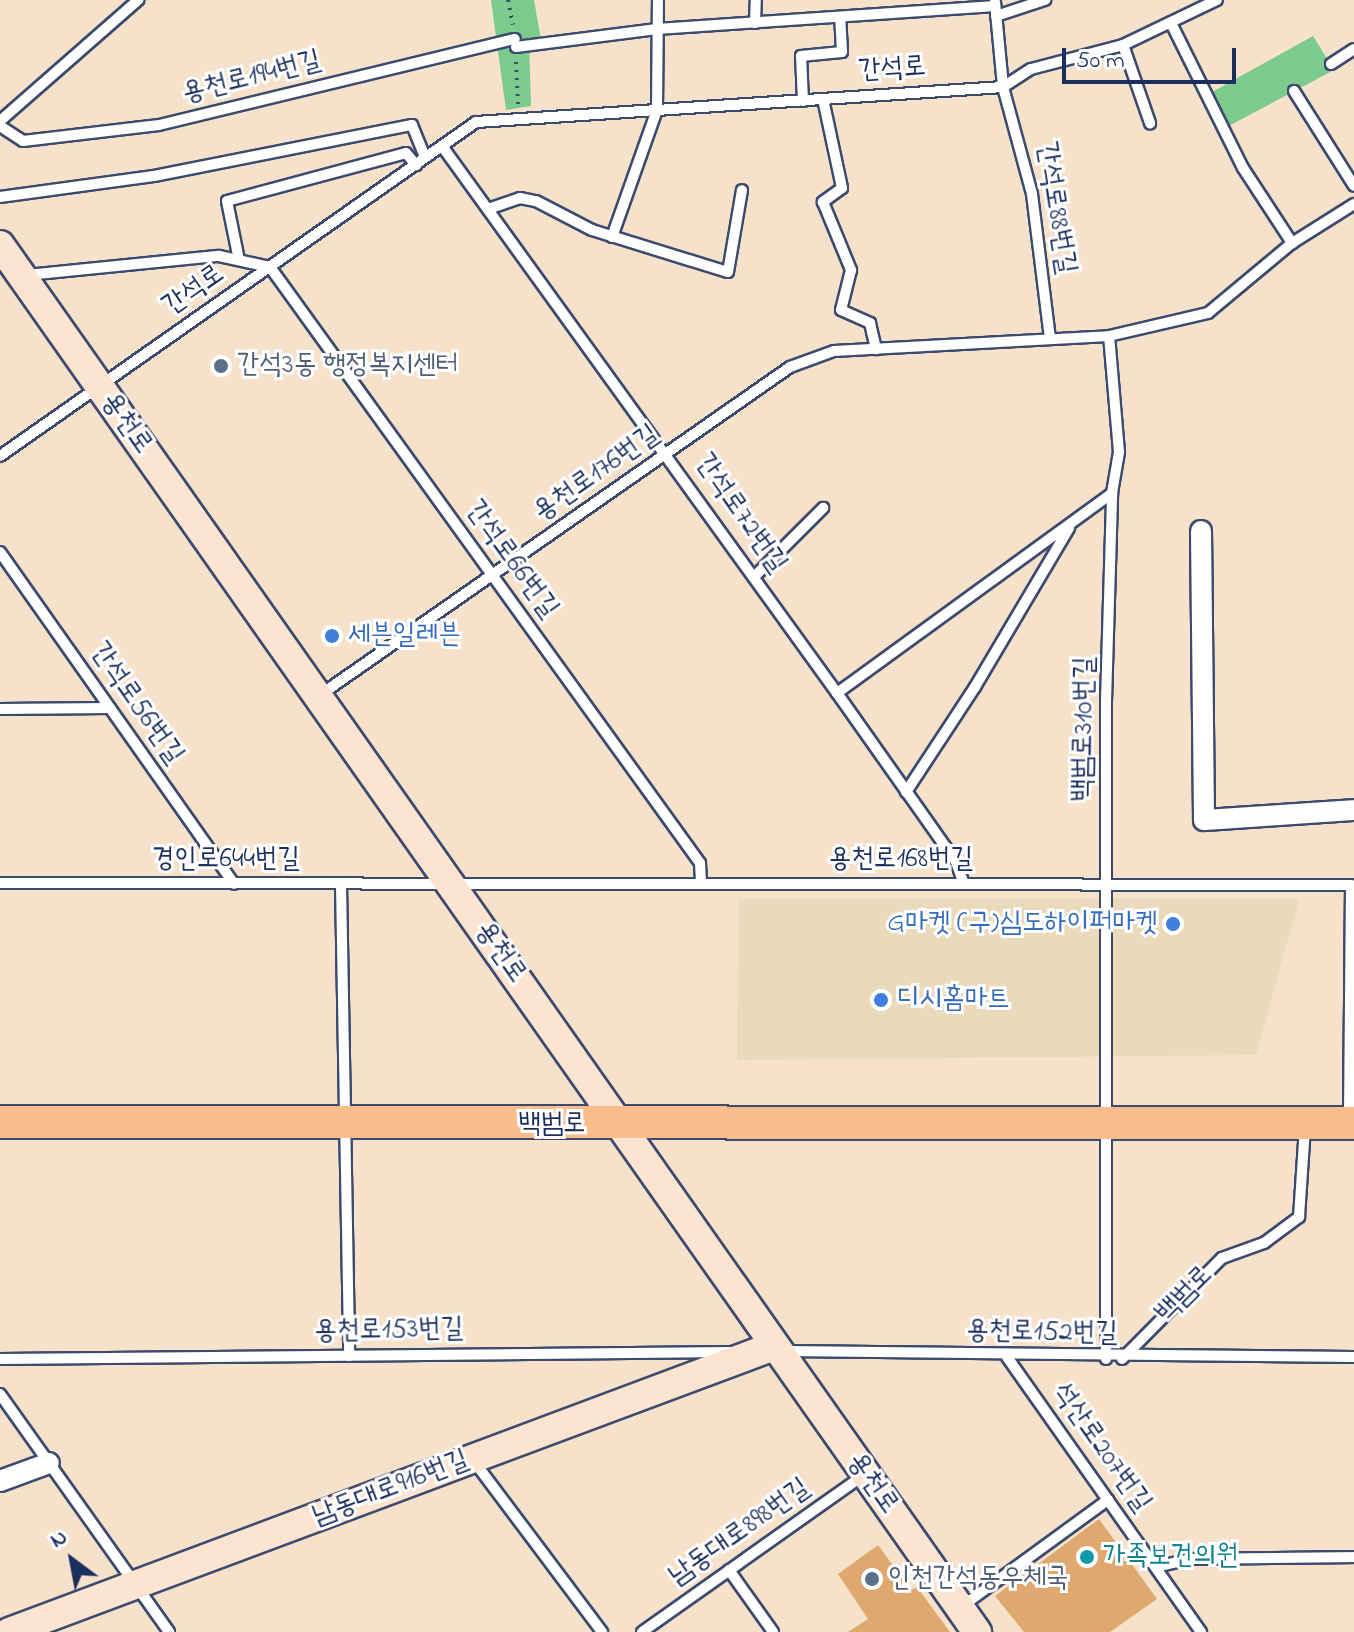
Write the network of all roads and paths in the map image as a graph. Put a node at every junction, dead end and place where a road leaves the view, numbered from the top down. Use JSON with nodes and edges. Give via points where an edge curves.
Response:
{"nodes":[{"id":1,"x":138,"y":0,"type":"edge"},
{"id":2,"x":658,"y":0,"type":"edge"},
{"id":3,"x":756,"y":0,"type":"edge"},
{"id":4,"x":1045,"y":0,"type":"edge"},
{"id":5,"x":1217,"y":0,"type":"edge"},
{"id":6,"x":995,"y":8,"type":"edge"},
{"id":7,"x":840,"y":17,"type":"junction"},
{"id":8,"x":755,"y":23,"type":"junction"},
{"id":9,"x":1171,"y":23,"type":"junction"},
{"id":10,"x":657,"y":29,"type":"junction"},
{"id":11,"x":1123,"y":45,"type":"junction"},
{"id":12,"x":1354,"y":49,"type":"edge"},
{"id":13,"x":1331,"y":64,"type":"dead end"},
{"id":14,"x":1003,"y":87,"type":"junction"},
{"id":15,"x":1294,"y":91,"type":"dead end"},
{"id":16,"x":823,"y":99,"type":"junction"},
{"id":17,"x":803,"y":101,"type":"junction"},
{"id":18,"x":657,"y":110,"type":"junction"},
{"id":19,"x":1150,"y":123,"type":"dead end"},
{"id":20,"x":0,"y":124,"type":"edge"},
{"id":21,"x":442,"y":146,"type":"junction"},
{"id":22,"x":420,"y":161,"type":"junction"},
{"id":23,"x":1354,"y":186,"type":"edge"},
{"id":24,"x":742,"y":190,"type":"dead end"},
{"id":25,"x":0,"y":197,"type":"edge"},
{"id":26,"x":1354,"y":204,"type":"edge"},
{"id":27,"x":488,"y":209,"type":"junction"},
{"id":28,"x":612,"y":237,"type":"junction"},
{"id":29,"x":1292,"y":243,"type":"junction"},
{"id":30,"x":0,"y":245,"type":"edge"},
{"id":31,"x":239,"y":260,"type":"junction"},
{"id":32,"x":270,"y":267,"type":"junction"},
{"id":33,"x":21,"y":275,"type":"junction"},
{"id":34,"x":1109,"y":336,"type":"junction"},
{"id":35,"x":1050,"y":339,"type":"junction"},
{"id":36,"x":876,"y":349,"type":"junction"},
{"id":37,"x":100,"y":387,"type":"junction"},
{"id":38,"x":667,"y":454,"type":"junction"},
{"id":39,"x":0,"y":456,"type":"edge"},
{"id":40,"x":1112,"y":493,"type":"junction"},
{"id":41,"x":823,"y":508,"type":"dead end"},
{"id":42,"x":1072,"y":522,"type":"junction"},
{"id":43,"x":1201,"y":531,"type":"dead end"},
{"id":44,"x":0,"y":552,"type":"edge"},
{"id":45,"x":492,"y":575,"type":"junction"},
{"id":46,"x":754,"y":577,"type":"junction"},
{"id":47,"x":837,"y":693,"type":"junction"},
{"id":48,"x":318,"y":696,"type":"junction"},
{"id":49,"x":110,"y":708,"type":"junction"},
{"id":50,"x":0,"y":709,"type":"edge"},
{"id":51,"x":906,"y":792,"type":"junction"},
{"id":52,"x":1354,"y":810,"type":"edge"},
{"id":53,"x":0,"y":883,"type":"edge"},
{"id":54,"x":234,"y":884,"type":"junction"},
{"id":55,"x":341,"y":884,"type":"junction"},
{"id":56,"x":451,"y":884,"type":"junction"},
{"id":57,"x":701,"y":884,"type":"junction"},
{"id":58,"x":964,"y":884,"type":"junction"},
{"id":59,"x":1107,"y":885,"type":"junction"},
{"id":60,"x":0,"y":1122,"type":"edge"},
{"id":61,"x":1352,"y":1123,"type":"edge"},
{"id":62,"x":345,"y":1124,"type":"junction"},
{"id":63,"x":1104,"y":1124,"type":"junction"},
{"id":64,"x":1305,"y":1124,"type":"junction"},
{"id":65,"x":622,"y":1125,"type":"junction"},
{"id":66,"x":770,"y":1349,"type":"junction"},
{"id":67,"x":349,"y":1356,"type":"junction"},
{"id":68,"x":1007,"y":1357,"type":"junction"},
{"id":69,"x":1354,"y":1357,"type":"edge"},
{"id":70,"x":0,"y":1359,"type":"edge"},
{"id":71,"x":1106,"y":1359,"type":"junction"},
{"id":72,"x":1122,"y":1359,"type":"junction"},
{"id":73,"x":0,"y":1394,"type":"edge"},
{"id":74,"x":472,"y":1459,"type":"junction"},
{"id":75,"x":49,"y":1463,"type":"junction"},
{"id":76,"x":865,"y":1474,"type":"junction"},
{"id":77,"x":0,"y":1481,"type":"edge"},
{"id":78,"x":1108,"y":1500,"type":"junction"},
{"id":79,"x":1354,"y":1557,"type":"edge"},
{"id":80,"x":1156,"y":1567,"type":"junction"},
{"id":81,"x":729,"y":1570,"type":"junction"},
{"id":82,"x":136,"y":1585,"type":"junction"},
{"id":83,"x":960,"y":1608,"type":"junction"},
{"id":84,"x":9,"y":1632,"type":"edge"},
{"id":85,"x":169,"y":1632,"type":"edge"},
{"id":86,"x":602,"y":1632,"type":"edge"},
{"id":87,"x":642,"y":1632,"type":"edge"},
{"id":88,"x":773,"y":1632,"type":"edge"},
{"id":89,"x":977,"y":1632,"type":"edge"},
{"id":90,"x":1201,"y":1632,"type":"edge"}],
"edges":[{"from":1,"to":20,"type":"lane","name":"용천로194번길"},
{"from":2,"to":10,"type":"lane"},
{"from":3,"to":8,"type":"lane"},
{"from":4,"to":6,"type":"lane","name":"용천로194번길"},
{"from":5,"to":9,"type":"lane","name":"간석로"},
{"from":6,"to":7,"type":"lane","name":"용천로194번길"},
{"from":6,"to":14,"type":"lane","name":"간석로88번길"},
{"from":7,"to":8,"type":"lane","name":"용천로194번길"},
{"from":7,"to":17,"type":"lane","via":[[842,52],[801,56]]},
{"from":8,"to":10,"type":"lane","name":"용천로194번길"},
{"from":9,"to":11,"type":"lane","name":"간석로"},
{"from":9,"to":29,"type":"lane","via":[[1214,111]]},
{"from":10,"to":18,"type":"lane"},
{"from":10,"to":20,"type":"lane","name":"용천로194번길","via":[[515,43],[159,125],[23,141]]},
{"from":11,"to":14,"type":"lane","name":"간석로","via":[[1031,69]]},
{"from":11,"to":19,"type":"lane"},
{"from":12,"to":13,"type":"lane"},
{"from":14,"to":16,"type":"lane","name":"간석로"},
{"from":14,"to":35,"type":"lane","name":"간석로88번길","via":[[1032,194]]},
{"from":15,"to":23,"type":"lane"},
{"from":16,"to":17,"type":"lane","name":"간석로"},
{"from":16,"to":36,"type":"lane","via":[[842,188],[823,202],[851,270],[841,310],[870,323]]},
{"from":17,"to":18,"type":"lane","name":"간석로"},
{"from":18,"to":21,"type":"lane","name":"간석로","via":[[476,122]]},
{"from":18,"to":28,"type":"lane"},
{"from":21,"to":22,"type":"lane","name":"간석로"},
{"from":21,"to":27,"type":"lane","name":"간석로72번길"},
{"from":22,"to":25,"type":"lane","via":[[412,125],[154,176]]},
{"from":22,"to":31,"type":"lane","name":"간석로","via":[[406,153],[227,201]]},
{"from":22,"to":32,"type":"lane","name":"간석로"},
{"from":24,"to":28,"type":"lane","via":[[728,272]]},
{"from":26,"to":29,"type":"lane","name":"용천로176번길"},
{"from":27,"to":28,"type":"lane","via":[[520,198],[536,201]]},
{"from":27,"to":38,"type":"lane","name":"간석로72번길"},
{"from":29,"to":34,"type":"lane","name":"용천로176번길","via":[[1208,313]]},
{"from":30,"to":33,"type":"street","name":"용천로"},
{"from":31,"to":32,"type":"lane"},
{"from":31,"to":33,"type":"lane","via":[[219,256],[136,268]]},
{"from":32,"to":37,"type":"lane","name":"간석로"},
{"from":32,"to":45,"type":"lane","name":"간석로66번길"},
{"from":33,"to":37,"type":"street","name":"용천로"},
{"from":34,"to":35,"type":"lane","name":"용천로176번길"},
{"from":34,"to":40,"type":"lane","name":"백범로310번길","via":[[1119,452]]},
{"from":35,"to":36,"type":"lane","name":"용천로176번길"},
{"from":36,"to":38,"type":"lane","name":"용천로176번길","via":[[834,351],[790,367]]},
{"from":37,"to":39,"type":"lane","name":"간석로"},
{"from":37,"to":48,"type":"street","name":"용천로"},
{"from":38,"to":45,"type":"lane","name":"용천로176번길"},
{"from":38,"to":46,"type":"lane","name":"간석로72번길"},
{"from":40,"to":42,"type":"lane"},
{"from":40,"to":59,"type":"lane","name":"백범로310번길"},
{"from":41,"to":46,"type":"lane"},
{"from":42,"to":47,"type":"lane"},
{"from":42,"to":51,"type":"lane"},
{"from":43,"to":52,"type":"street","via":[[1204,820]]},
{"from":44,"to":49,"type":"lane","name":"간석로56번길"},
{"from":45,"to":48,"type":"lane","name":"용천로176번길"},
{"from":45,"to":57,"type":"lane","name":"간석로66번길","via":[[700,863]]},
{"from":46,"to":47,"type":"lane","name":"간석로72번길"},
{"from":47,"to":51,"type":"lane","name":"간석로72번길"},
{"from":48,"to":56,"type":"street","name":"용천로"},
{"from":49,"to":50,"type":"lane"},
{"from":49,"to":54,"type":"lane","name":"간석로56번길"},
{"from":51,"to":58,"type":"lane","name":"간석로72번길","via":[[956,862]]},
{"from":53,"to":54,"type":"lane","name":"경인로644번길"},
{"from":54,"to":55,"type":"lane","name":"경인로644번길"},
{"from":55,"to":56,"type":"lane","name":"경인로644번길"},
{"from":55,"to":62,"type":"lane"},
{"from":56,"to":57,"type":"lane","name":"용천로168번길"},
{"from":56,"to":65,"type":"street","name":"용천로"},
{"from":57,"to":58,"type":"lane","name":"용천로168번길"},
{"from":58,"to":59,"type":"lane","name":"용천로168번길"},
{"from":59,"to":61,"type":"lane","name":"용천로168번길","via":[[1351,885]]},
{"from":59,"to":63,"type":"lane","name":"백범로310번길"},
{"from":60,"to":62,"type":"main road","name":"백범로"},
{"from":61,"to":64,"type":"main road","name":"백범로"},
{"from":62,"to":65,"type":"main road","name":"백범로"},
{"from":62,"to":67,"type":"lane"},
{"from":63,"to":64,"type":"main road","name":"백범로"},
{"from":63,"to":65,"type":"main road","name":"백범로"},
{"from":63,"to":71,"type":"lane"},
{"from":64,"to":72,"type":"lane","name":"백범로","via":[[1299,1217],[1264,1243],[1222,1258]]},
{"from":65,"to":66,"type":"street","name":"용천로"},
{"from":66,"to":67,"type":"lane","name":"용천로153번길"},
{"from":66,"to":68,"type":"lane","name":"용천로152번길"},
{"from":66,"to":74,"type":"street","name":"남동대로916번길"},
{"from":66,"to":76,"type":"street","name":"용천로"},
{"from":67,"to":70,"type":"lane","name":"용천로153번길"},
{"from":68,"to":71,"type":"lane","name":"용천로152번길"},
{"from":68,"to":78,"type":"lane","name":"석산로207번길"},
{"from":69,"to":72,"type":"lane","name":"용천로152번길"},
{"from":71,"to":72,"type":"lane","name":"용천로152번길"},
{"from":73,"to":75,"type":"lane"},
{"from":74,"to":82,"type":"street","name":"남동대로916번길"},
{"from":74,"to":86,"type":"lane"},
{"from":75,"to":77,"type":"street"},
{"from":75,"to":82,"type":"lane"},
{"from":76,"to":81,"type":"lane","name":"남동대로898번길"},
{"from":76,"to":83,"type":"street","name":"용천로"},
{"from":78,"to":80,"type":"lane","name":"석산로207번길"},
{"from":78,"to":83,"type":"lane"},
{"from":79,"to":80,"type":"lane","via":[[1191,1559]]},
{"from":80,"to":90,"type":"lane","name":"석산로207번길"},
{"from":81,"to":87,"type":"lane","name":"남동대로898번길"},
{"from":81,"to":88,"type":"lane"},
{"from":82,"to":84,"type":"street","name":"남동대로916번길"},
{"from":82,"to":85,"type":"lane"},
{"from":83,"to":89,"type":"street","name":"용천로"}]}
